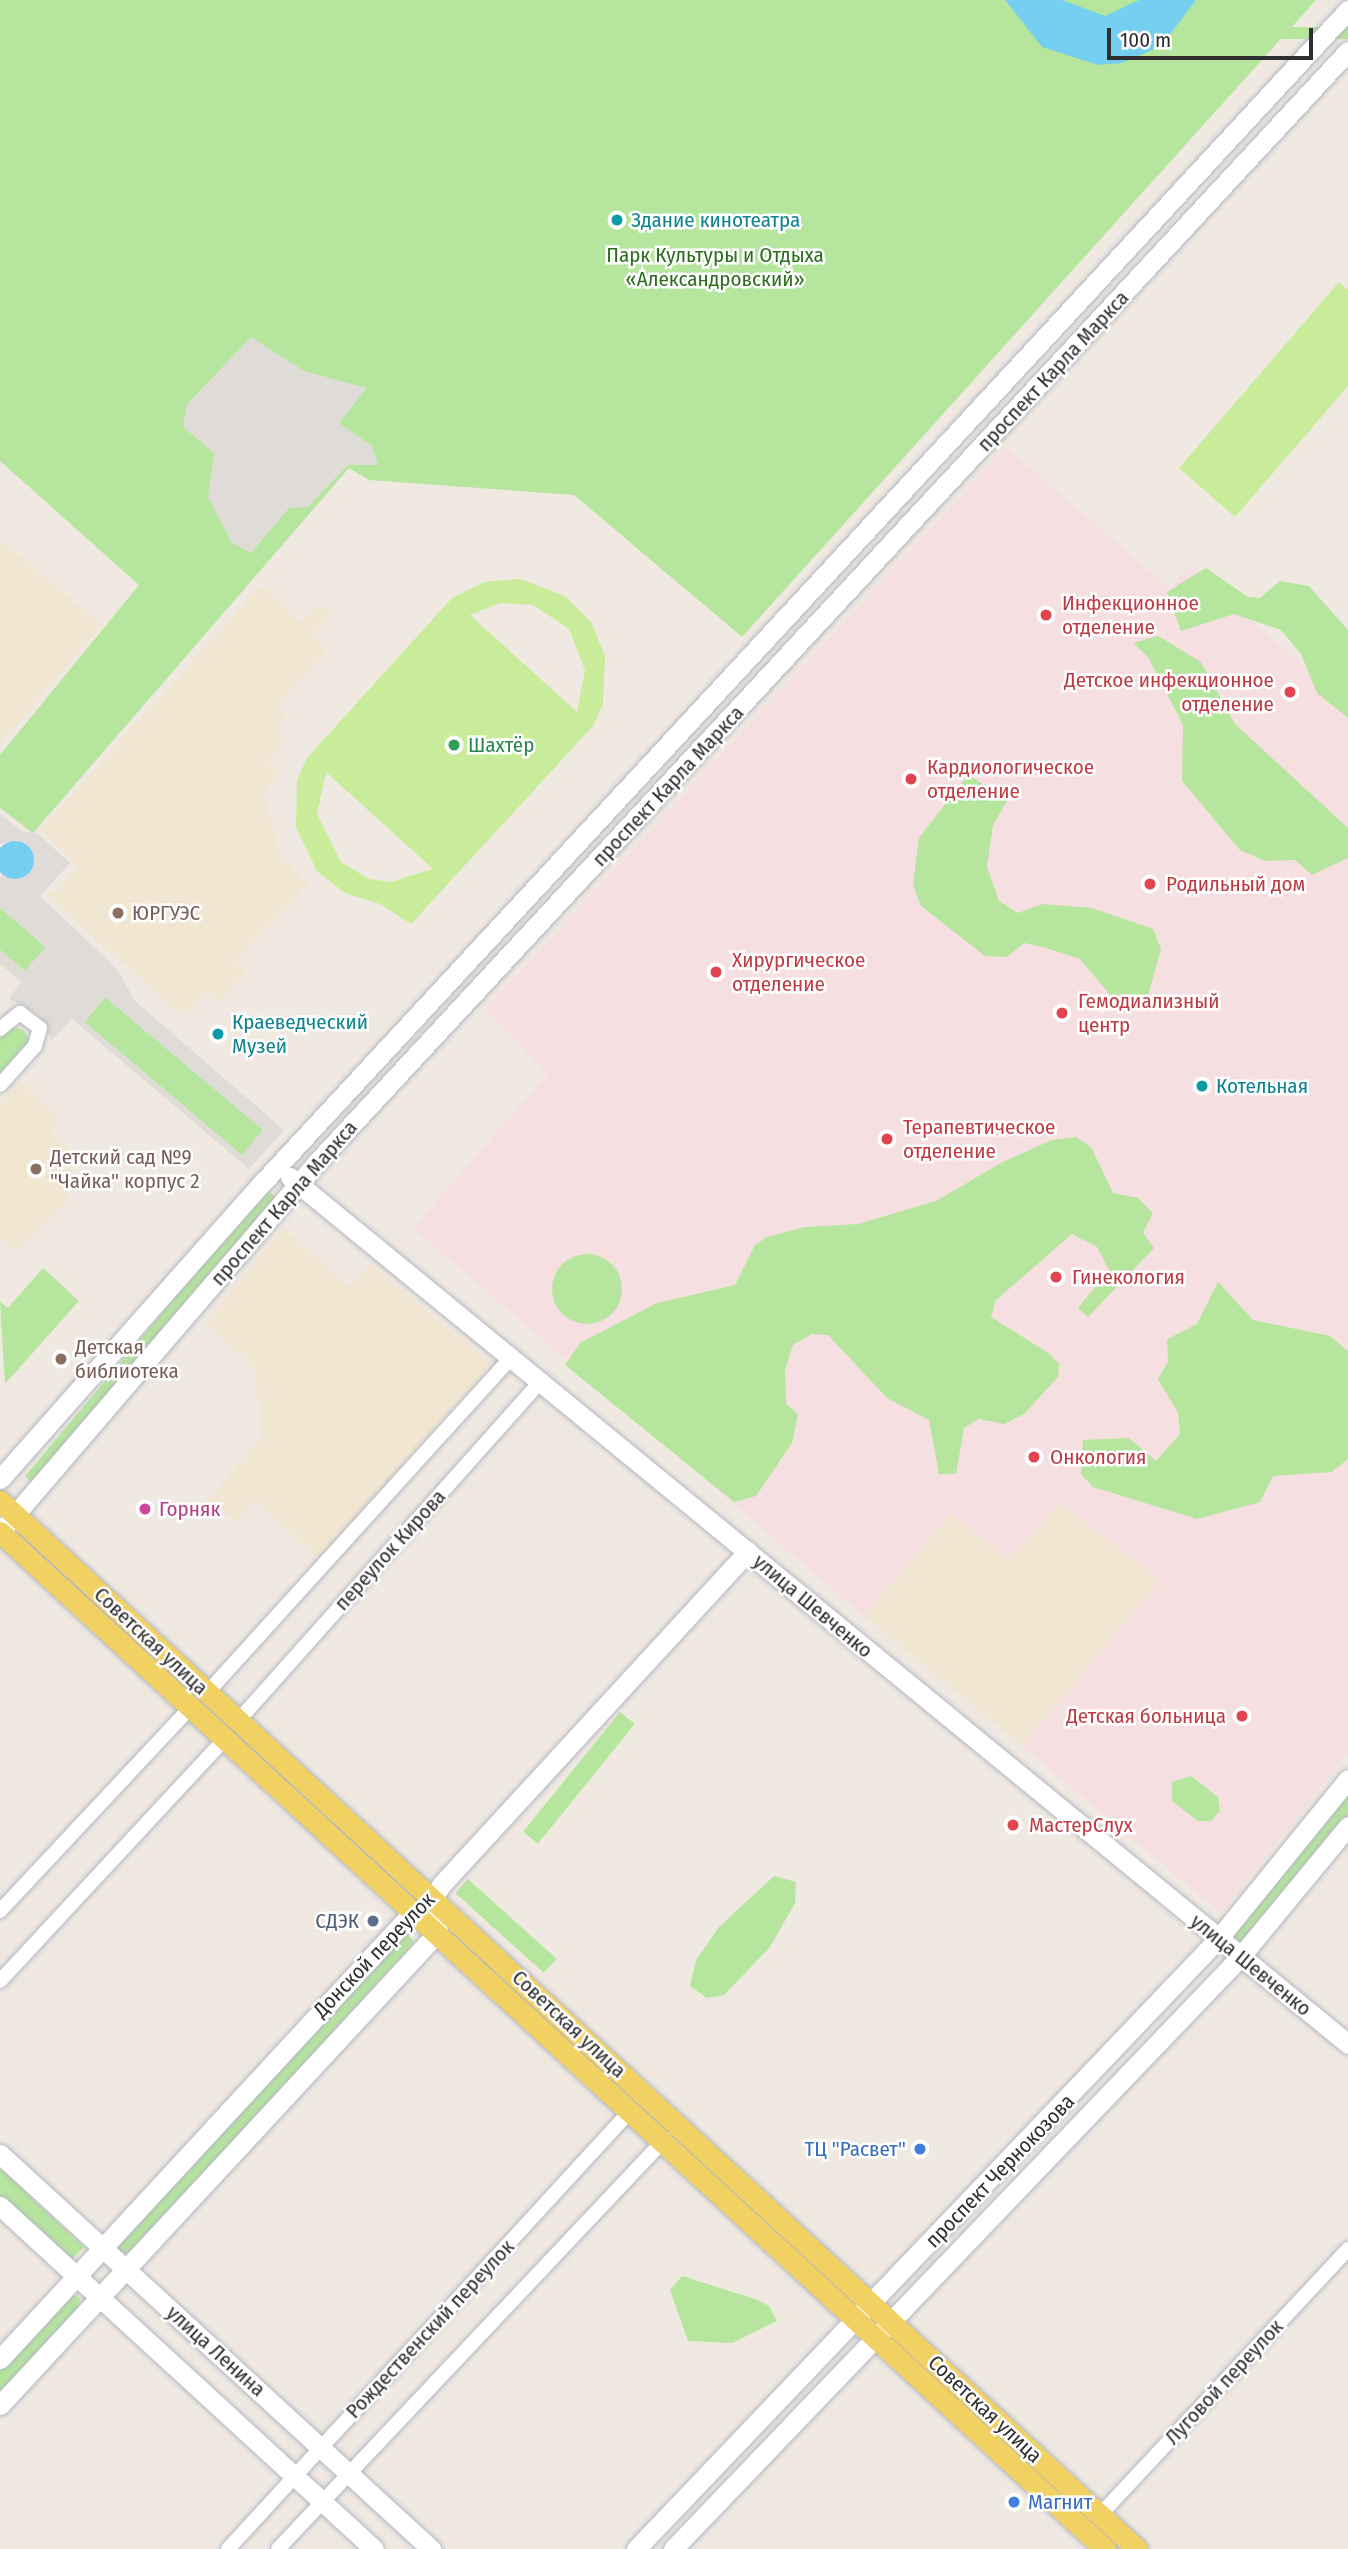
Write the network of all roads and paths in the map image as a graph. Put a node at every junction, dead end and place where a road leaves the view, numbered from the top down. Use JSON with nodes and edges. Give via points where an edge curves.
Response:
{"nodes":[{"id":1,"x":1348,"y":10,"type":"edge"},
{"id":2,"x":1348,"y":51,"type":"edge"},
{"id":3,"x":0,"y":1029,"type":"edge"},
{"id":4,"x":0,"y":1085,"type":"edge"},
{"id":5,"x":279,"y":1167,"type":"junction"},
{"id":6,"x":298,"y":1184,"type":"junction"},
{"id":7,"x":513,"y":1356,"type":"junction"},
{"id":8,"x":542,"y":1380,"type":"junction"},
{"id":9,"x":0,"y":1479,"type":"edge"},
{"id":10,"x":7,"y":1507,"type":"edge"},
{"id":11,"x":0,"y":1532,"type":"edge"},
{"id":12,"x":748,"y":1551,"type":"junction"},
{"id":13,"x":199,"y":1700,"type":"junction"},
{"id":14,"x":232,"y":1730,"type":"junction"},
{"id":15,"x":1348,"y":1779,"type":"edge"},
{"id":16,"x":1348,"y":1826,"type":"edge"},
{"id":17,"x":433,"y":1898,"type":"junction"},
{"id":18,"x":0,"y":1911,"type":"edge"},
{"id":19,"x":414,"y":1911,"type":"junction"},
{"id":20,"x":438,"y":1932,"type":"junction"},
{"id":21,"x":1218,"y":1939,"type":"junction"},
{"id":22,"x":1241,"y":1956,"type":"junction"},
{"id":23,"x":0,"y":1981,"type":"edge"},
{"id":24,"x":1348,"y":2044,"type":"edge"},
{"id":25,"x":632,"y":2109,"type":"junction"},
{"id":26,"x":665,"y":2139,"type":"junction"},
{"id":27,"x":0,"y":2154,"type":"edge"},
{"id":28,"x":0,"y":2206,"type":"edge"},
{"id":29,"x":100,"y":2248,"type":"junction"},
{"id":30,"x":1348,"y":2249,"type":"edge"},
{"id":31,"x":124,"y":2269,"type":"junction"},
{"id":32,"x":76,"y":2276,"type":"junction"},
{"id":33,"x":98,"y":2297,"type":"junction"},
{"id":34,"x":863,"y":2310,"type":"junction"},
{"id":35,"x":885,"y":2331,"type":"junction"},
{"id":36,"x":0,"y":2359,"type":"edge"},
{"id":37,"x":0,"y":2405,"type":"edge"},
{"id":38,"x":322,"y":2446,"type":"junction"},
{"id":39,"x":349,"y":2473,"type":"junction"},
{"id":40,"x":295,"y":2476,"type":"junction"},
{"id":41,"x":322,"y":2501,"type":"junction"},
{"id":42,"x":1100,"y":2515,"type":"junction"},
{"id":43,"x":228,"y":2549,"type":"edge"},
{"id":44,"x":278,"y":2549,"type":"edge"},
{"id":45,"x":374,"y":2549,"type":"edge"},
{"id":46,"x":431,"y":2549,"type":"edge"},
{"id":47,"x":636,"y":2549,"type":"edge"},
{"id":48,"x":673,"y":2549,"type":"edge"},
{"id":49,"x":1105,"y":2549,"type":"edge"},
{"id":50,"x":1137,"y":2549,"type":"edge"}],
"edges":[{"from":1,"to":5,"type":"main road","name":"проспект Карла Маркса"},
{"from":2,"to":6,"type":"main road","name":"проспект Карла Маркса"},
{"from":3,"to":4,"type":"street","via":[[20,1013],[40,1028],[35,1046]]},
{"from":5,"to":6,"type":"main road","name":"улица Шевченко"},
{"from":5,"to":9,"type":"main road","name":"проспект Карла Маркса"},
{"from":6,"to":7,"type":"main road","name":"улица Шевченко"},
{"from":6,"to":10,"type":"main road","name":"проспект Карла Маркса"},
{"from":7,"to":8,"type":"main road","name":"улица Шевченко"},
{"from":7,"to":13,"type":"street","name":"переулок Кирова"},
{"from":8,"to":12,"type":"main road","name":"улица Шевченко"},
{"from":8,"to":14,"type":"street","name":"переулок Кирова"},
{"from":10,"to":11,"type":"main road","name":"проспект Карла Маркса"},
{"from":10,"to":13,"type":"main road","name":"Советская улица"},
{"from":11,"to":13,"type":"main road","name":"Советская улица"},
{"from":12,"to":17,"type":"main road","name":"Донской переулок"},
{"from":12,"to":21,"type":"main road","name":"улица Шевченко"},
{"from":13,"to":14,"type":"main road","name":"Советская улица"},
{"from":13,"to":18,"type":"street","name":"переулок Кирова"},
{"from":14,"to":17,"type":"main road","name":"Советская улица"},
{"from":14,"to":19,"type":"main road","name":"Советская улица"},
{"from":14,"to":23,"type":"street","name":"переулок Кирова"},
{"from":15,"to":21,"type":"main road","name":"проспект Чернокозова"},
{"from":16,"to":22,"type":"main road","name":"проспект Чернокозова"},
{"from":17,"to":19,"type":"main road","name":"Донской переулок"},
{"from":17,"to":20,"type":"main road"},
{"from":17,"to":34,"type":"main road","name":"Советская улица"},
{"from":19,"to":20,"type":"main road","name":"Советская улица"},
{"from":19,"to":29,"type":"main road","name":"Донской переулок"},
{"from":20,"to":25,"type":"main road","name":"Советская улица"},
{"from":20,"to":31,"type":"main road","name":"Донской переулок"},
{"from":21,"to":22,"type":"main road","name":"улица Шевченко"},
{"from":21,"to":34,"type":"main road","name":"проспект Чернокозова"},
{"from":22,"to":24,"type":"main road","name":"улица Шевченко"},
{"from":22,"to":35,"type":"main road","name":"проспект Чернокозова"},
{"from":25,"to":26,"type":"main road","name":"Советская улица"},
{"from":25,"to":38,"type":"street","name":"Рождественский переулок"},
{"from":26,"to":34,"type":"main road","name":"Советская улица"},
{"from":26,"to":39,"type":"street","name":"Рождественский переулок"},
{"from":27,"to":29,"type":"main road","name":"улица Ленина"},
{"from":28,"to":32,"type":"main road","name":"улица Ленина"},
{"from":29,"to":31,"type":"main road","name":"улица Ленина"},
{"from":29,"to":32,"type":"main road","name":"Донской переулок"},
{"from":30,"to":42,"type":"street","name":"Луговой переулок"},
{"from":31,"to":33,"type":"main road","name":"Донской переулок"},
{"from":31,"to":38,"type":"main road","name":"улица Ленина"},
{"from":32,"to":33,"type":"main road","name":"улица Ленина"},
{"from":32,"to":36,"type":"main road","name":"Донской переулок"},
{"from":33,"to":37,"type":"main road","name":"Донской переулок"},
{"from":33,"to":40,"type":"main road","name":"улица Ленина"},
{"from":34,"to":35,"type":"main road","name":"Советская улица"},
{"from":34,"to":47,"type":"main road","name":"проспект Чернокозова"},
{"from":35,"to":42,"type":"main road","name":"Советская улица"},
{"from":35,"to":48,"type":"main road","name":"проспект Чернокозова"},
{"from":35,"to":49,"type":"main road","name":"Советская улица"},
{"from":38,"to":39,"type":"main road","name":"улица Ленина"},
{"from":38,"to":40,"type":"street","name":"Рождественский переулок"},
{"from":39,"to":41,"type":"street","name":"Рождественский переулок"},
{"from":39,"to":46,"type":"main road","name":"улица Ленина"},
{"from":40,"to":41,"type":"main road","name":"улица Ленина"},
{"from":40,"to":43,"type":"street","name":"Рождественский переулок"},
{"from":41,"to":44,"type":"street","name":"Рождественский переулок"},
{"from":41,"to":45,"type":"main road","name":"улица Ленина"},
{"from":42,"to":50,"type":"main road","name":"Советская улица"}]}
